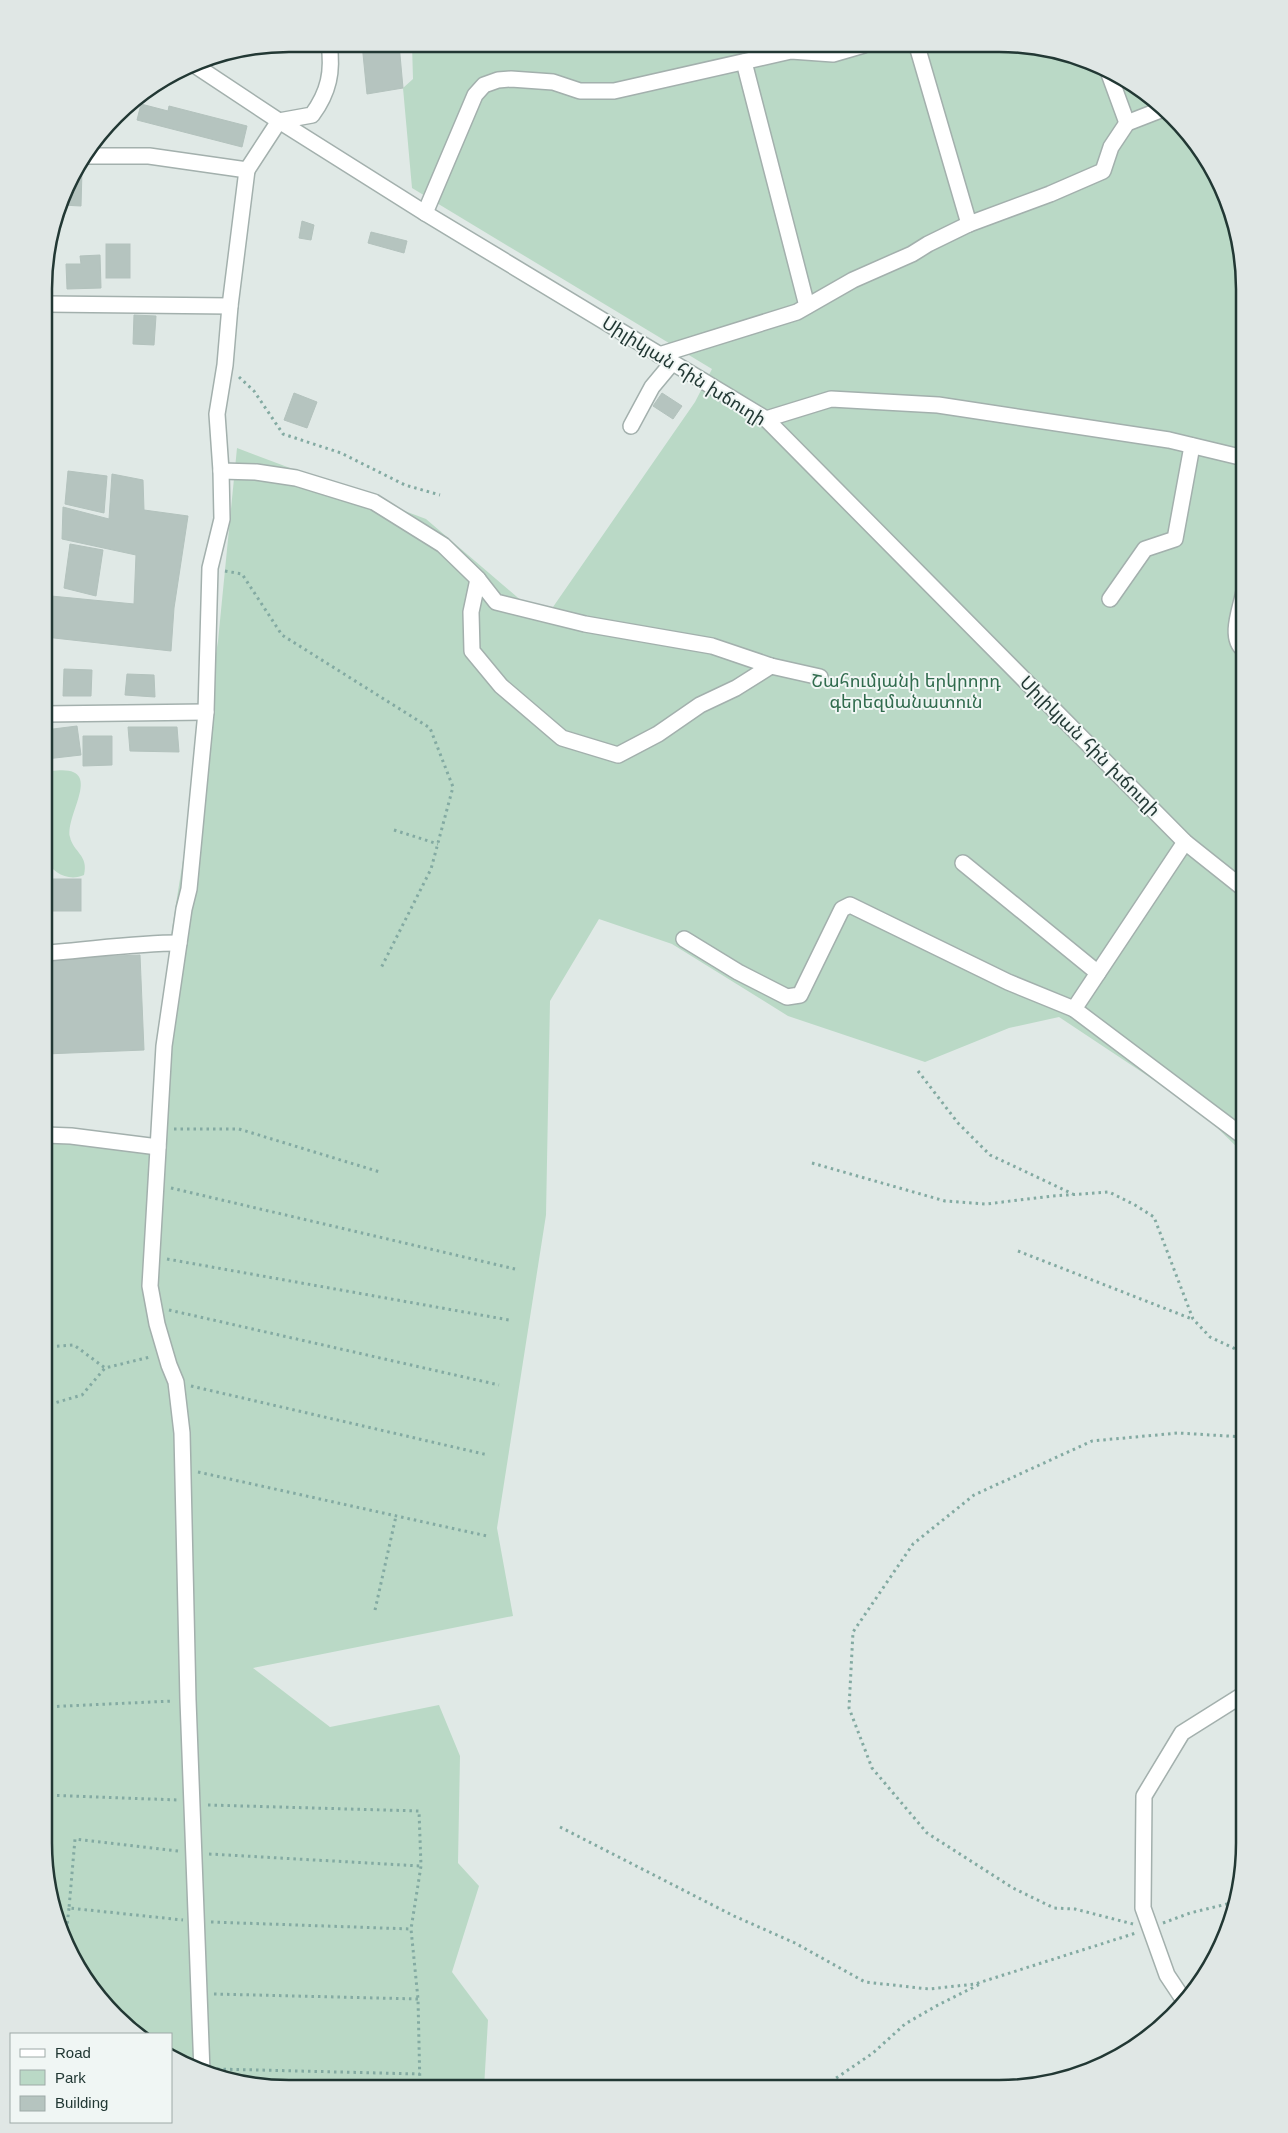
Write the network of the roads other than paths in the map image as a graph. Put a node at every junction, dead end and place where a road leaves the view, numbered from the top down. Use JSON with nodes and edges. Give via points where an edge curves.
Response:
{"nodes":[{"id":1,"x":330,"y":52,"type":"edge"},
{"id":2,"x":783,"y":52,"type":"edge"},
{"id":3,"x":812,"y":52,"type":"edge"},
{"id":4,"x":839,"y":52,"type":"edge"},
{"id":5,"x":919,"y":52,"type":"edge"},
{"id":6,"x":744,"y":62,"type":"junction"},
{"id":7,"x":201,"y":70,"type":"edge"},
{"id":8,"x":1112,"y":81,"type":"edge"},
{"id":9,"x":1156,"y":112,"type":"edge"},
{"id":10,"x":279,"y":121,"type":"junction"},
{"id":11,"x":1127,"y":123,"type":"junction"},
{"id":12,"x":93,"y":156,"type":"edge"},
{"id":13,"x":247,"y":170,"type":"junction"},
{"id":14,"x":425,"y":213,"type":"junction"},
{"id":15,"x":969,"y":224,"type":"junction"},
{"id":16,"x":52,"y":304,"type":"edge"},
{"id":17,"x":230,"y":306,"type":"junction"},
{"id":18,"x":807,"y":306,"type":"junction"},
{"id":19,"x":665,"y":359,"type":"junction"},
{"id":20,"x":766,"y":419,"type":"junction"},
{"id":21,"x":631,"y":426,"type":"dead end"},
{"id":22,"x":1192,"y":446,"type":"junction"},
{"id":23,"x":1236,"y":456,"type":"edge"},
{"id":24,"x":222,"y":471,"type":"junction"},
{"id":25,"x":478,"y":579,"type":"junction"},
{"id":26,"x":1110,"y":599,"type":"dead end"},
{"id":27,"x":771,"y":666,"type":"junction"},
{"id":28,"x":820,"y":677,"type":"dead end"},
{"id":29,"x":206,"y":712,"type":"junction"},
{"id":30,"x":52,"y":714,"type":"edge"},
{"id":31,"x":1185,"y":842,"type":"junction"},
{"id":32,"x":963,"y":863,"type":"dead end"},
{"id":33,"x":1236,"y":882,"type":"edge"},
{"id":34,"x":684,"y":939,"type":"dead end"},
{"id":35,"x":179,"y":943,"type":"junction"},
{"id":36,"x":52,"y":952,"type":"edge"},
{"id":37,"x":1098,"y":973,"type":"junction"},
{"id":38,"x":1074,"y":1009,"type":"junction"},
{"id":39,"x":1236,"y":1131,"type":"edge"},
{"id":40,"x":52,"y":1135,"type":"edge"},
{"id":41,"x":158,"y":1147,"type":"junction"},
{"id":42,"x":1236,"y":1699,"type":"edge"},
{"id":43,"x":1181,"y":1996,"type":"edge"},
{"id":44,"x":202,"y":2063,"type":"edge"}],
"edges":[{"from":1,"to":10,"type":"street","via":[[332,64],[323,100],[312,115]]},
{"from":2,"to":6,"type":"street"},
{"from":3,"to":4,"type":"street"},
{"from":5,"to":15,"type":"street"},
{"from":6,"to":14,"type":"street","via":[[596,93],[554,82],[511,79],[484,85],[475,95]]},
{"from":6,"to":18,"type":"street"},
{"from":7,"to":10,"type":"street","name":"Սիլիկյան հին խճուղի"},
{"from":8,"to":11,"type":"street"},
{"from":9,"to":11,"type":"street"},
{"from":10,"to":13,"type":"street"},
{"from":10,"to":14,"type":"street","name":"Սիլիկյան հին խճուղի"},
{"from":11,"to":15,"type":"street","via":[[1111,147],[1103,171]]},
{"from":12,"to":13,"type":"street","via":[[149,156]]},
{"from":13,"to":17,"type":"street"},
{"from":14,"to":19,"type":"street","name":"Սիլիկյան հին խճուղի"},
{"from":15,"to":18,"type":"street"},
{"from":16,"to":17,"type":"street"},
{"from":17,"to":24,"type":"street","via":[[217,414]]},
{"from":18,"to":19,"type":"street","via":[[774,321]]},
{"from":19,"to":20,"type":"street","name":"Սիլիկյան հին խճուղի"},
{"from":19,"to":21,"type":"street"},
{"from":20,"to":22,"type":"street","via":[[831,399],[938,405]]},
{"from":20,"to":31,"type":"street","name":"Սիլիկյան հին խճուղի"},
{"from":22,"to":23,"type":"street"},
{"from":22,"to":26,"type":"street","via":[[1175,539],[1145,549]]},
{"from":24,"to":25,"type":"street","via":[[296,478],[374,502],[443,545]]},
{"from":24,"to":29,"type":"street","via":[[222,519],[210,568]]},
{"from":25,"to":27,"type":"street","via":[[496,602],[585,624],[712,646]]},
{"from":25,"to":27,"type":"street","via":[[471,612],[472,651],[501,686],[562,738],[618,755]]},
{"from":27,"to":28,"type":"street"},
{"from":29,"to":30,"type":"street"},
{"from":29,"to":35,"type":"street","via":[[189,889]]},
{"from":31,"to":33,"type":"street","name":"Սիլիկյան հին խճուղի"},
{"from":31,"to":37,"type":"street"},
{"from":32,"to":37,"type":"street"},
{"from":34,"to":38,"type":"street","via":[[787,997],[800,995],[842,909],[850,905],[1008,982]]},
{"from":35,"to":36,"type":"street"},
{"from":35,"to":41,"type":"street","via":[[164,1046]]},
{"from":37,"to":38,"type":"street"},
{"from":38,"to":39,"type":"street"},
{"from":40,"to":41,"type":"street"},
{"from":41,"to":44,"type":"street","via":[[150,1286],[165,1353],[176,1382],[182,1433]]},
{"from":42,"to":43,"type":"street","via":[[1182,1732],[1144,1796],[1143,1908],[1167,1975]]}]}
